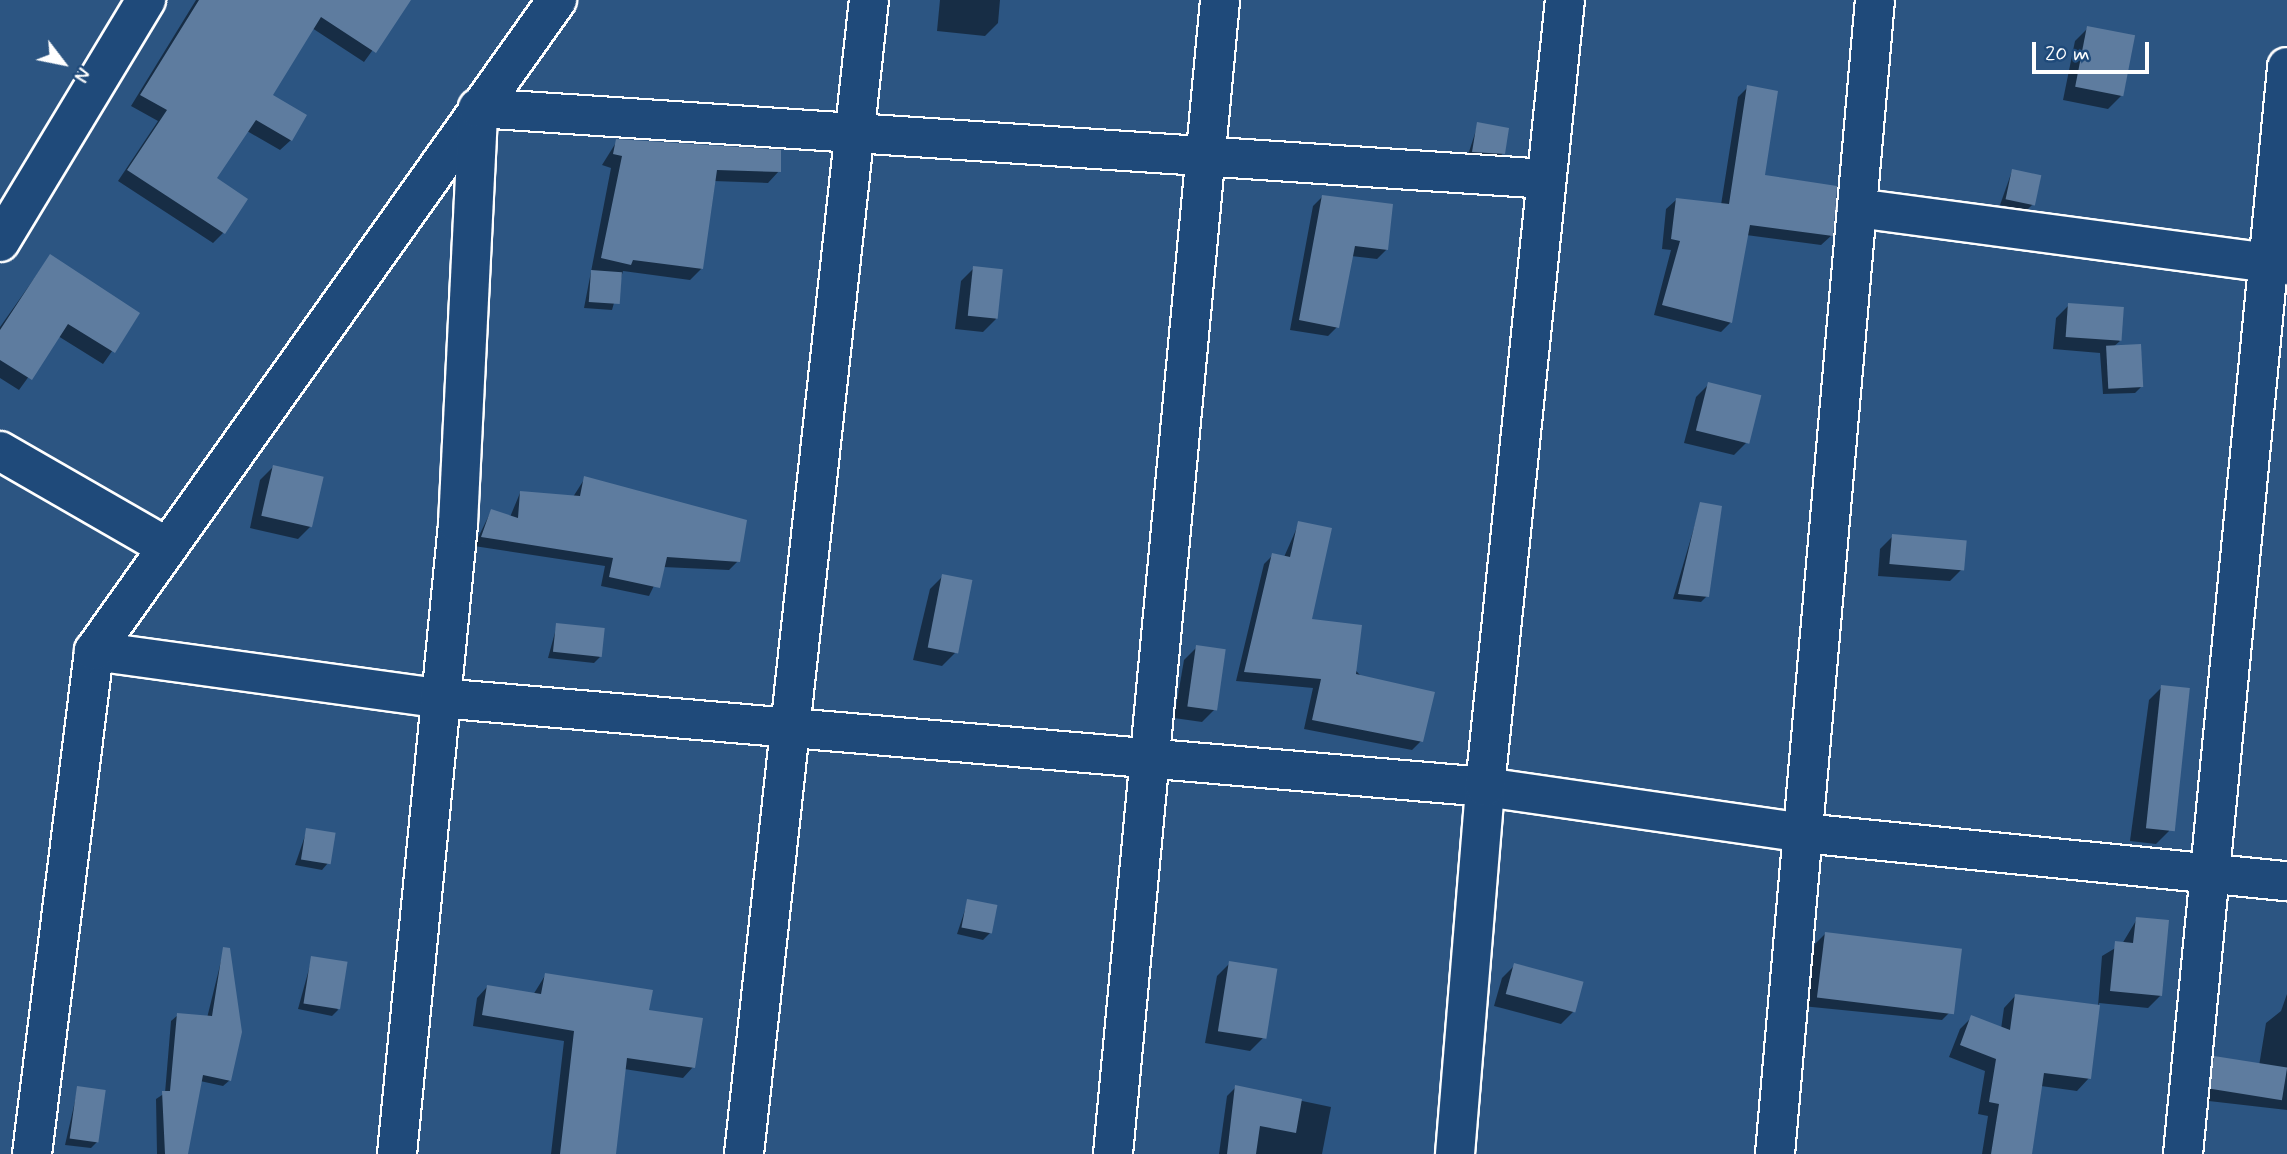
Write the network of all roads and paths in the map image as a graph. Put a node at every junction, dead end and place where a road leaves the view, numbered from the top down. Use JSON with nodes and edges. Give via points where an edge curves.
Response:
{"nodes":[{"id":1,"x":146,"y":0,"type":"edge"},
{"id":2,"x":557,"y":0,"type":"edge"},
{"id":3,"x":869,"y":0,"type":"edge"},
{"id":4,"x":1220,"y":0,"type":"edge"},
{"id":5,"x":1565,"y":0,"type":"edge"},
{"id":6,"x":1875,"y":0,"type":"edge"},
{"id":7,"x":2287,"y":66,"type":"edge"},
{"id":8,"x":478,"y":108,"type":"junction"},
{"id":9,"x":855,"y":133,"type":"junction"},
{"id":10,"x":1203,"y":156,"type":"junction"},
{"id":11,"x":1547,"y":178,"type":"junction"},
{"id":12,"x":1857,"y":208,"type":"junction"},
{"id":13,"x":0,"y":242,"type":"edge"},
{"id":14,"x":2278,"y":264,"type":"edge"},
{"id":15,"x":0,"y":451,"type":"edge"},
{"id":16,"x":167,"y":547,"type":"junction"},
{"id":17,"x":94,"y":651,"type":"junction"},
{"id":18,"x":439,"y":698,"type":"junction"},
{"id":19,"x":794,"y":726,"type":"junction"},
{"id":20,"x":1146,"y":757,"type":"junction"},
{"id":21,"x":1485,"y":787,"type":"junction"},
{"id":22,"x":1803,"y":833,"type":"junction"},
{"id":23,"x":2210,"y":873,"type":"junction"},
{"id":24,"x":2287,"y":881,"type":"edge"},
{"id":25,"x":32,"y":1154,"type":"edge"},
{"id":26,"x":397,"y":1154,"type":"edge"},
{"id":27,"x":744,"y":1154,"type":"edge"},
{"id":28,"x":1113,"y":1154,"type":"edge"},
{"id":29,"x":1455,"y":1154,"type":"edge"},
{"id":30,"x":1775,"y":1154,"type":"edge"},
{"id":31,"x":2183,"y":1154,"type":"edge"}],
"edges":[{"from":1,"to":13,"type":"street"},
{"from":2,"to":8,"type":"street"},
{"from":3,"to":9,"type":"street"},
{"from":4,"to":10,"type":"street"},
{"from":5,"to":11,"type":"street"},
{"from":6,"to":12,"type":"street"},
{"from":7,"to":14,"type":"street"},
{"from":8,"to":9,"type":"street"},
{"from":8,"to":16,"type":"street"},
{"from":8,"to":18,"type":"street","via":[[458,524]]},
{"from":9,"to":10,"type":"street"},
{"from":9,"to":19,"type":"street"},
{"from":10,"to":11,"type":"street"},
{"from":10,"to":20,"type":"street"},
{"from":11,"to":21,"type":"street"},
{"from":12,"to":14,"type":"street"},
{"from":12,"to":22,"type":"street"},
{"from":14,"to":23,"type":"street"},
{"from":15,"to":16,"type":"street"},
{"from":16,"to":17,"type":"street"},
{"from":17,"to":18,"type":"street"},
{"from":17,"to":25,"type":"street"},
{"from":18,"to":19,"type":"street"},
{"from":18,"to":26,"type":"street"},
{"from":19,"to":20,"type":"street"},
{"from":19,"to":27,"type":"street"},
{"from":20,"to":21,"type":"street"},
{"from":20,"to":28,"type":"street"},
{"from":21,"to":22,"type":"street"},
{"from":21,"to":29,"type":"street"},
{"from":22,"to":23,"type":"street"},
{"from":22,"to":30,"type":"street"},
{"from":23,"to":24,"type":"street"},
{"from":23,"to":31,"type":"street"}]}
